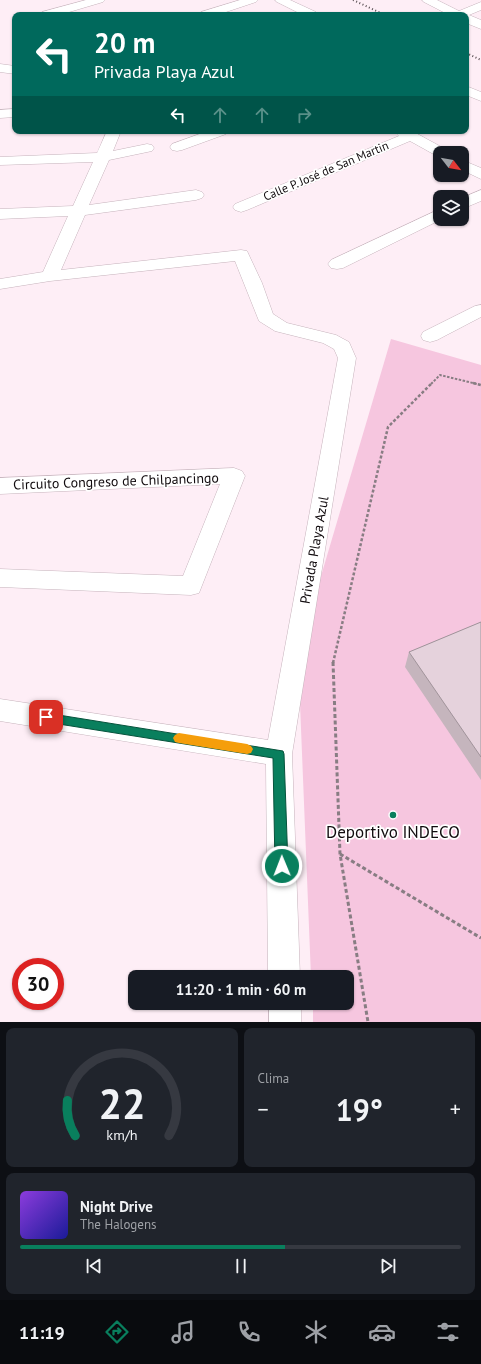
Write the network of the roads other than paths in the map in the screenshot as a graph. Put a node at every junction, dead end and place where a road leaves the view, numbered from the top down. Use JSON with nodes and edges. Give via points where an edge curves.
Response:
{"nodes":[{"id":1,"x":99,"y":0,"type":"edge"},
{"id":2,"x":252,"y":0,"type":"edge"},
{"id":3,"x":281,"y":0,"type":"edge"},
{"id":4,"x":428,"y":0,"type":"edge"},
{"id":5,"x":481,"y":6,"type":"edge"},
{"id":6,"x":57,"y":12,"type":"edge"},
{"id":7,"x":214,"y":12,"type":"edge"},
{"id":8,"x":306,"y":12,"type":"edge"},
{"id":9,"x":452,"y":12,"type":"edge"},
{"id":10,"x":466,"y":12,"type":"edge"},
{"id":11,"x":469,"y":19,"type":"edge"},
{"id":12,"x":481,"y":25,"type":"edge"},
{"id":13,"x":0,"y":68,"type":"edge"},
{"id":14,"x":12,"y":70,"type":"edge"},
{"id":15,"x":469,"y":91,"type":"edge"},
{"id":16,"x":481,"y":97,"type":"edge"},
{"id":17,"x":12,"y":113,"type":"edge"},
{"id":18,"x":0,"y":114,"type":"edge"},
{"id":19,"x":113,"y":134,"type":"edge"},
{"id":20,"x":213,"y":134,"type":"edge"},
{"id":21,"x":403,"y":134,"type":"edge"},
{"id":22,"x":407,"y":134,"type":"edge"},
{"id":23,"x":177,"y":147,"type":"dead end"},
{"id":24,"x":147,"y":148,"type":"dead end"},
{"id":25,"x":433,"y":148,"type":"edge"},
{"id":26,"x":103,"y":157,"type":"junction"},
{"id":27,"x":0,"y":161,"type":"edge"},
{"id":28,"x":469,"y":168,"type":"edge"},
{"id":29,"x":481,"y":174,"type":"edge"},
{"id":30,"x":196,"y":195,"type":"dead end"},
{"id":31,"x":481,"y":195,"type":"edge"},
{"id":32,"x":469,"y":201,"type":"edge"},
{"id":33,"x":241,"y":207,"type":"dead end"},
{"id":34,"x":79,"y":211,"type":"junction"},
{"id":35,"x":0,"y":214,"type":"edge"},
{"id":36,"x":433,"y":217,"type":"edge"},
{"id":37,"x":337,"y":264,"type":"dead end"},
{"id":38,"x":50,"y":276,"type":"junction"},
{"id":39,"x":0,"y":284,"type":"edge"},
{"id":40,"x":481,"y":310,"type":"edge"},
{"id":41,"x":430,"y":336,"type":"dead end"},
{"id":42,"x":0,"y":486,"type":"edge"},
{"id":43,"x":0,"y":578,"type":"edge"},
{"id":44,"x":0,"y":710,"type":"edge"},
{"id":45,"x":279,"y":754,"type":"junction"},
{"id":46,"x":284,"y":970,"type":"edge"},
{"id":47,"x":285,"y":1010,"type":"edge"},
{"id":48,"x":285,"y":1022,"type":"edge"}],
"edges":[{"from":1,"to":6,"type":"street"},
{"from":2,"to":7,"type":"street"},
{"from":3,"to":8,"type":"street"},
{"from":4,"to":9,"type":"street"},
{"from":5,"to":10,"type":"street"},
{"from":11,"to":12,"type":"street"},
{"from":13,"to":14,"type":"street"},
{"from":15,"to":16,"type":"street"},
{"from":17,"to":18,"type":"street"},
{"from":19,"to":26,"type":"street"},
{"from":20,"to":23,"type":"street"},
{"from":21,"to":33,"type":"street","name":"Calle P. José de San Martin"},
{"from":22,"to":25,"type":"street"},
{"from":24,"to":26,"type":"street"},
{"from":26,"to":27,"type":"street"},
{"from":26,"to":34,"type":"street"},
{"from":28,"to":29,"type":"street"},
{"from":30,"to":34,"type":"street"},
{"from":31,"to":32,"type":"street"},
{"from":34,"to":35,"type":"street"},
{"from":34,"to":38,"type":"street"},
{"from":36,"to":37,"type":"street"},
{"from":38,"to":39,"type":"street"},
{"from":38,"to":45,"type":"street","name":"Privada Playa Azul","via":[[241,255],[265,317],[281,327],[329,339],[342,346],[347,358]]},
{"from":40,"to":41,"type":"street"},
{"from":42,"to":43,"type":"street","name":"Circuito Congreso de Chilpancingo","via":[[234,476],[191,586]]},
{"from":44,"to":45,"type":"street"},
{"from":45,"to":46,"type":"street","name":"Privada Playa Azul"},
{"from":47,"to":48,"type":"street"}]}
